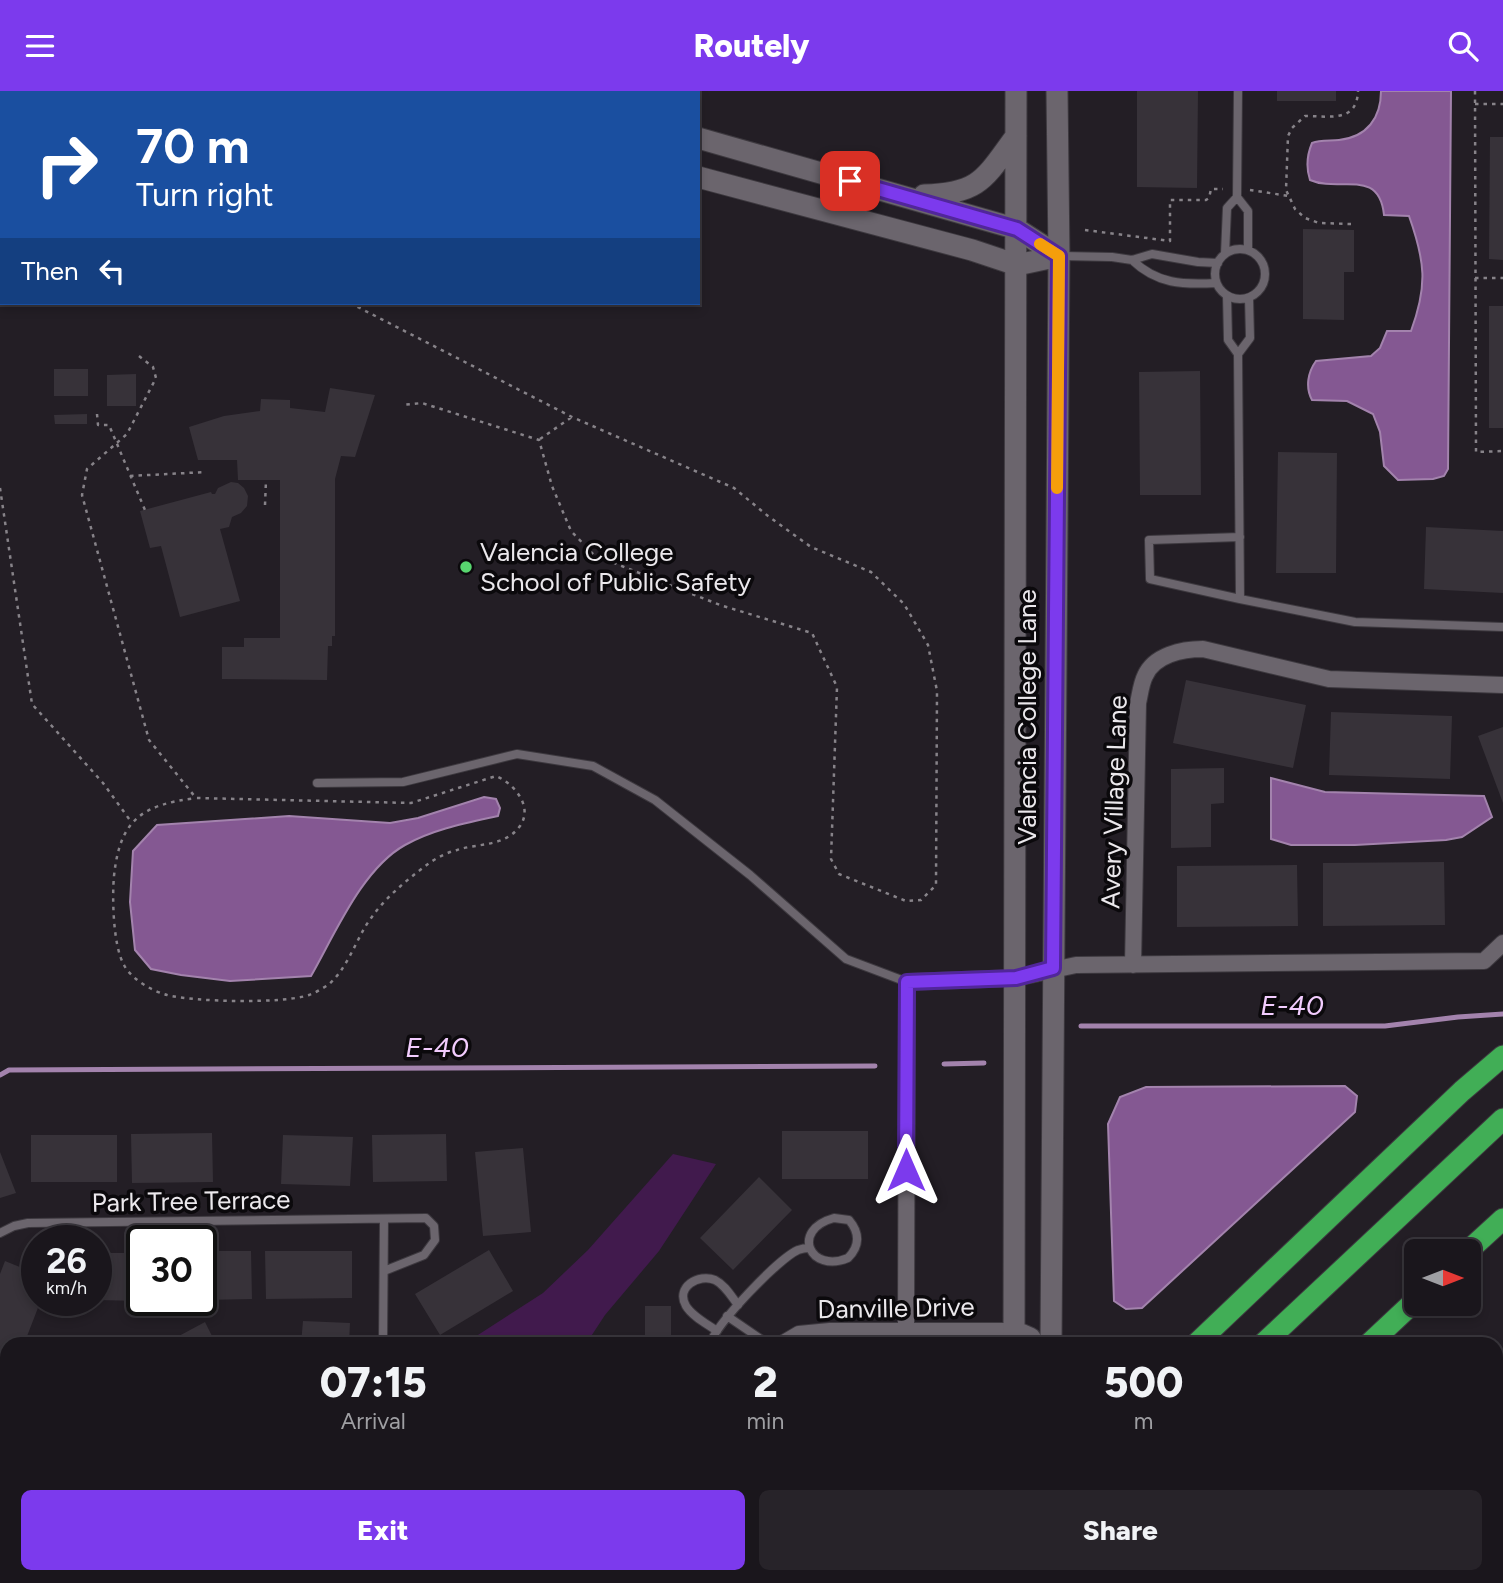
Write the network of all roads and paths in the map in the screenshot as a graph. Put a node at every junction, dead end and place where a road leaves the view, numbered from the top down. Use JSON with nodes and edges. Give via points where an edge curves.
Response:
{"nodes":[{"id":1,"x":1016,"y":91,"type":"edge"},
{"id":2,"x":1057,"y":91,"type":"edge"},
{"id":3,"x":1238,"y":91,"type":"edge"},
{"id":4,"x":1358,"y":91,"type":"edge"},
{"id":5,"x":1475,"y":91,"type":"edge"},
{"id":6,"x":1474,"y":104,"type":"junction"},
{"id":7,"x":1503,"y":104,"type":"edge"},
{"id":8,"x":1016,"y":136,"type":"junction"},
{"id":9,"x":700,"y":139,"type":"edge"},
{"id":10,"x":700,"y":178,"type":"edge"},
{"id":11,"x":1227,"y":189,"type":"dead end"},
{"id":12,"x":1247,"y":190,"type":"dead end"},
{"id":13,"x":901,"y":196,"type":"junction"},
{"id":14,"x":1289,"y":196,"type":"junction"},
{"id":15,"x":1237,"y":197,"type":"junction"},
{"id":16,"x":1351,"y":224,"type":"dead end"},
{"id":17,"x":1017,"y":229,"type":"junction"},
{"id":18,"x":1085,"y":230,"type":"dead end"},
{"id":19,"x":1248,"y":250,"type":"junction"},
{"id":20,"x":1225,"y":254,"type":"junction"},
{"id":21,"x":1059,"y":256,"type":"junction"},
{"id":22,"x":1132,"y":260,"type":"junction"},
{"id":23,"x":1218,"y":263,"type":"junction"},
{"id":24,"x":1017,"y":265,"type":"junction"},
{"id":25,"x":1475,"y":278,"type":"junction"},
{"id":26,"x":1503,"y":278,"type":"edge"},
{"id":27,"x":1216,"y":283,"type":"junction"},
{"id":28,"x":1227,"y":296,"type":"junction"},
{"id":29,"x":1249,"y":298,"type":"junction"},
{"id":30,"x":354,"y":305,"type":"edge"},
{"id":31,"x":1238,"y":354,"type":"junction"},
{"id":32,"x":139,"y":356,"type":"dead end"},
{"id":33,"x":402,"y":405,"type":"dead end"},
{"id":34,"x":97,"y":414,"type":"dead end"},
{"id":35,"x":572,"y":417,"type":"junction"},
{"id":36,"x":539,"y":440,"type":"junction"},
{"id":37,"x":116,"y":443,"type":"junction"},
{"id":38,"x":1503,"y":451,"type":"edge"},
{"id":39,"x":205,"y":472,"type":"dead end"},
{"id":40,"x":130,"y":476,"type":"junction"},
{"id":41,"x":266,"y":480,"type":"dead end"},
{"id":42,"x":0,"y":488,"type":"edge"},
{"id":43,"x":265,"y":505,"type":"dead end"},
{"id":44,"x":145,"y":510,"type":"dead end"},
{"id":45,"x":1240,"y":537,"type":"junction"},
{"id":46,"x":1240,"y":599,"type":"junction"},
{"id":47,"x":1503,"y":627,"type":"edge"},
{"id":48,"x":1503,"y":685,"type":"edge"},
{"id":49,"x":317,"y":783,"type":"dead end"},
{"id":50,"x":196,"y":798,"type":"junction"},
{"id":51,"x":132,"y":823,"type":"junction"},
{"id":52,"x":1503,"y":943,"type":"edge"},
{"id":53,"x":1133,"y":965,"type":"junction"},
{"id":54,"x":1053,"y":968,"type":"junction"},
{"id":55,"x":1016,"y":978,"type":"junction"},
{"id":56,"x":907,"y":982,"type":"junction"},
{"id":57,"x":1503,"y":1056,"type":"edge"},
{"id":58,"x":1503,"y":1119,"type":"edge"},
{"id":59,"x":384,"y":1219,"type":"junction"},
{"id":60,"x":1503,"y":1219,"type":"edge"},
{"id":61,"x":0,"y":1233,"type":"edge"},
{"id":62,"x":1481,"y":1239,"type":"edge"},
{"id":63,"x":808,"y":1248,"type":"junction"},
{"id":64,"x":384,"y":1271,"type":"junction"},
{"id":65,"x":738,"y":1305,"type":"junction"},
{"id":66,"x":1404,"y":1311,"type":"edge"},
{"id":67,"x":727,"y":1316,"type":"junction"},
{"id":68,"x":717,"y":1331,"type":"junction"},
{"id":69,"x":914,"y":1335,"type":"edge"},
{"id":70,"x":383,"y":1337,"type":"edge"},
{"id":71,"x":714,"y":1337,"type":"edge"},
{"id":72,"x":758,"y":1337,"type":"edge"},
{"id":73,"x":795,"y":1337,"type":"edge"},
{"id":74,"x":1014,"y":1337,"type":"edge"},
{"id":75,"x":1051,"y":1337,"type":"edge"},
{"id":76,"x":1203,"y":1337,"type":"edge"},
{"id":77,"x":1270,"y":1337,"type":"edge"},
{"id":78,"x":1376,"y":1337,"type":"edge"}],
"edges":[{"from":1,"to":8,"type":"street","name":"Valencia College Lane"},
{"from":2,"to":21,"type":"street","name":"Valencia College Lane"},
{"from":3,"to":15,"type":"lane"},
{"from":4,"to":14,"type":"path","via":[[1357,103],[1342,116],[1305,116],[1292,128],[1288,136]]},
{"from":5,"to":6,"type":"path"},
{"from":6,"to":7,"type":"path"},
{"from":6,"to":25,"type":"path"},
{"from":8,"to":13,"type":"street","via":[[979,183],[951,195]]},
{"from":8,"to":17,"type":"street","name":"Valencia College Lane"},
{"from":9,"to":13,"type":"street"},
{"from":10,"to":24,"type":"street"},
{"from":11,"to":18,"type":"path","via":[[1211,189],[1206,200],[1170,200],[1170,241]]},
{"from":12,"to":14,"type":"path"},
{"from":13,"to":17,"type":"street"},
{"from":14,"to":16,"type":"path","via":[[1305,218]]},
{"from":15,"to":19,"type":"lane","via":[[1248,211]]},
{"from":15,"to":20,"type":"lane","via":[[1227,208]]},
{"from":17,"to":21,"type":"street"},
{"from":17,"to":24,"type":"street","name":"Valencia College Lane"},
{"from":19,"to":20,"type":"lane"},
{"from":19,"to":29,"type":"lane","via":[[1260,259],[1265,273],[1261,288]]},
{"from":20,"to":23,"type":"lane"},
{"from":21,"to":22,"type":"lane"},
{"from":21,"to":24,"type":"street"},
{"from":21,"to":54,"type":"street","name":"Valencia College Lane"},
{"from":22,"to":23,"type":"lane","via":[[1152,254]]},
{"from":22,"to":27,"type":"lane","via":[[1146,273],[1175,283]]},
{"from":23,"to":27,"type":"lane"},
{"from":24,"to":55,"type":"street","name":"Valencia College Lane"},
{"from":25,"to":26,"type":"path"},
{"from":25,"to":38,"type":"path","via":[[1476,452]]},
{"from":27,"to":28,"type":"lane"},
{"from":28,"to":29,"type":"lane"},
{"from":28,"to":31,"type":"lane","via":[[1228,340]]},
{"from":29,"to":31,"type":"lane","via":[[1250,338]]},
{"from":30,"to":35,"type":"path"},
{"from":31,"to":45,"type":"lane"},
{"from":32,"to":37,"type":"path","via":[[153,367],[156,378],[127,434]]},
{"from":33,"to":36,"type":"path","via":[[422,403]]},
{"from":34,"to":37,"type":"path","via":[[98,425],[109,425]]},
{"from":35,"to":36,"type":"path"},
{"from":35,"to":36,"type":"path","via":[[734,488],[811,547],[871,572],[904,604],[928,645],[937,691],[936,885],[921,900],[906,901],[839,874],[831,859],[837,687],[812,633],[720,605],[594,555],[571,531]]},
{"from":37,"to":40,"type":"path"},
{"from":37,"to":50,"type":"path","via":[[87,469],[82,495],[149,740]]},
{"from":39,"to":40,"type":"path"},
{"from":40,"to":44,"type":"path"},
{"from":41,"to":43,"type":"path"},
{"from":42,"to":51,"type":"path","via":[[32,704],[103,783]]},
{"from":45,"to":46,"type":"lane"},
{"from":45,"to":46,"type":"lane","via":[[1149,540],[1150,579]]},
{"from":46,"to":47,"type":"lane","via":[[1355,622]]},
{"from":48,"to":53,"type":"street","name":"Avery Village Lane","via":[[1329,679],[1203,649],[1187,649],[1158,661],[1145,674],[1138,703]]},
{"from":49,"to":56,"type":"lane","via":[[403,782],[517,754],[593,766],[655,800],[846,959]]},
{"from":50,"to":51,"type":"path","via":[[166,802],[146,810]]},
{"from":50,"to":51,"type":"path","via":[[411,803],[496,776],[509,781],[524,810],[521,825],[508,835],[432,861],[394,890],[330,984],[310,995],[278,1001],[166,995],[143,984],[124,965],[114,930],[114,878],[119,844]]},
{"from":52,"to":53,"type":"street","via":[[1483,961]]},
{"from":53,"to":54,"type":"street"},
{"from":54,"to":55,"type":"street"},
{"from":54,"to":75,"type":"street","name":"Valencia College Lane"},
{"from":55,"to":56,"type":"street"},
{"from":55,"to":74,"type":"street","name":"Valencia College Lane"},
{"from":56,"to":69,"type":"street"},
{"from":57,"to":76,"type":"highway"},
{"from":58,"to":77,"type":"highway"},
{"from":59,"to":61,"type":"lane","name":"Park Tree Terrace","via":[[28,1223]]},
{"from":59,"to":64,"type":"lane"},
{"from":59,"to":64,"type":"lane","name":"Park Tree Terrace","via":[[426,1218],[434,1226],[435,1240],[424,1255]]},
{"from":60,"to":62,"type":"highway"},
{"from":63,"to":63,"type":"lane","via":[[821,1260],[842,1261],[856,1247],[856,1232],[849,1220],[820,1222],[808,1238]]},
{"from":63,"to":65,"type":"lane","via":[[779,1263]]},
{"from":64,"to":70,"type":"lane"},
{"from":65,"to":67,"type":"lane"},
{"from":65,"to":68,"type":"lane","via":[[715,1280],[697,1279],[686,1287],[687,1308]]},
{"from":66,"to":78,"type":"highway"},
{"from":67,"to":68,"type":"lane"},
{"from":67,"to":72,"type":"lane"},
{"from":68,"to":71,"type":"lane"},
{"from":69,"to":73,"type":"street","name":"Danville Drive","via":[[830,1331]]},
{"from":69,"to":74,"type":"street","name":"Danville Drive"}]}
